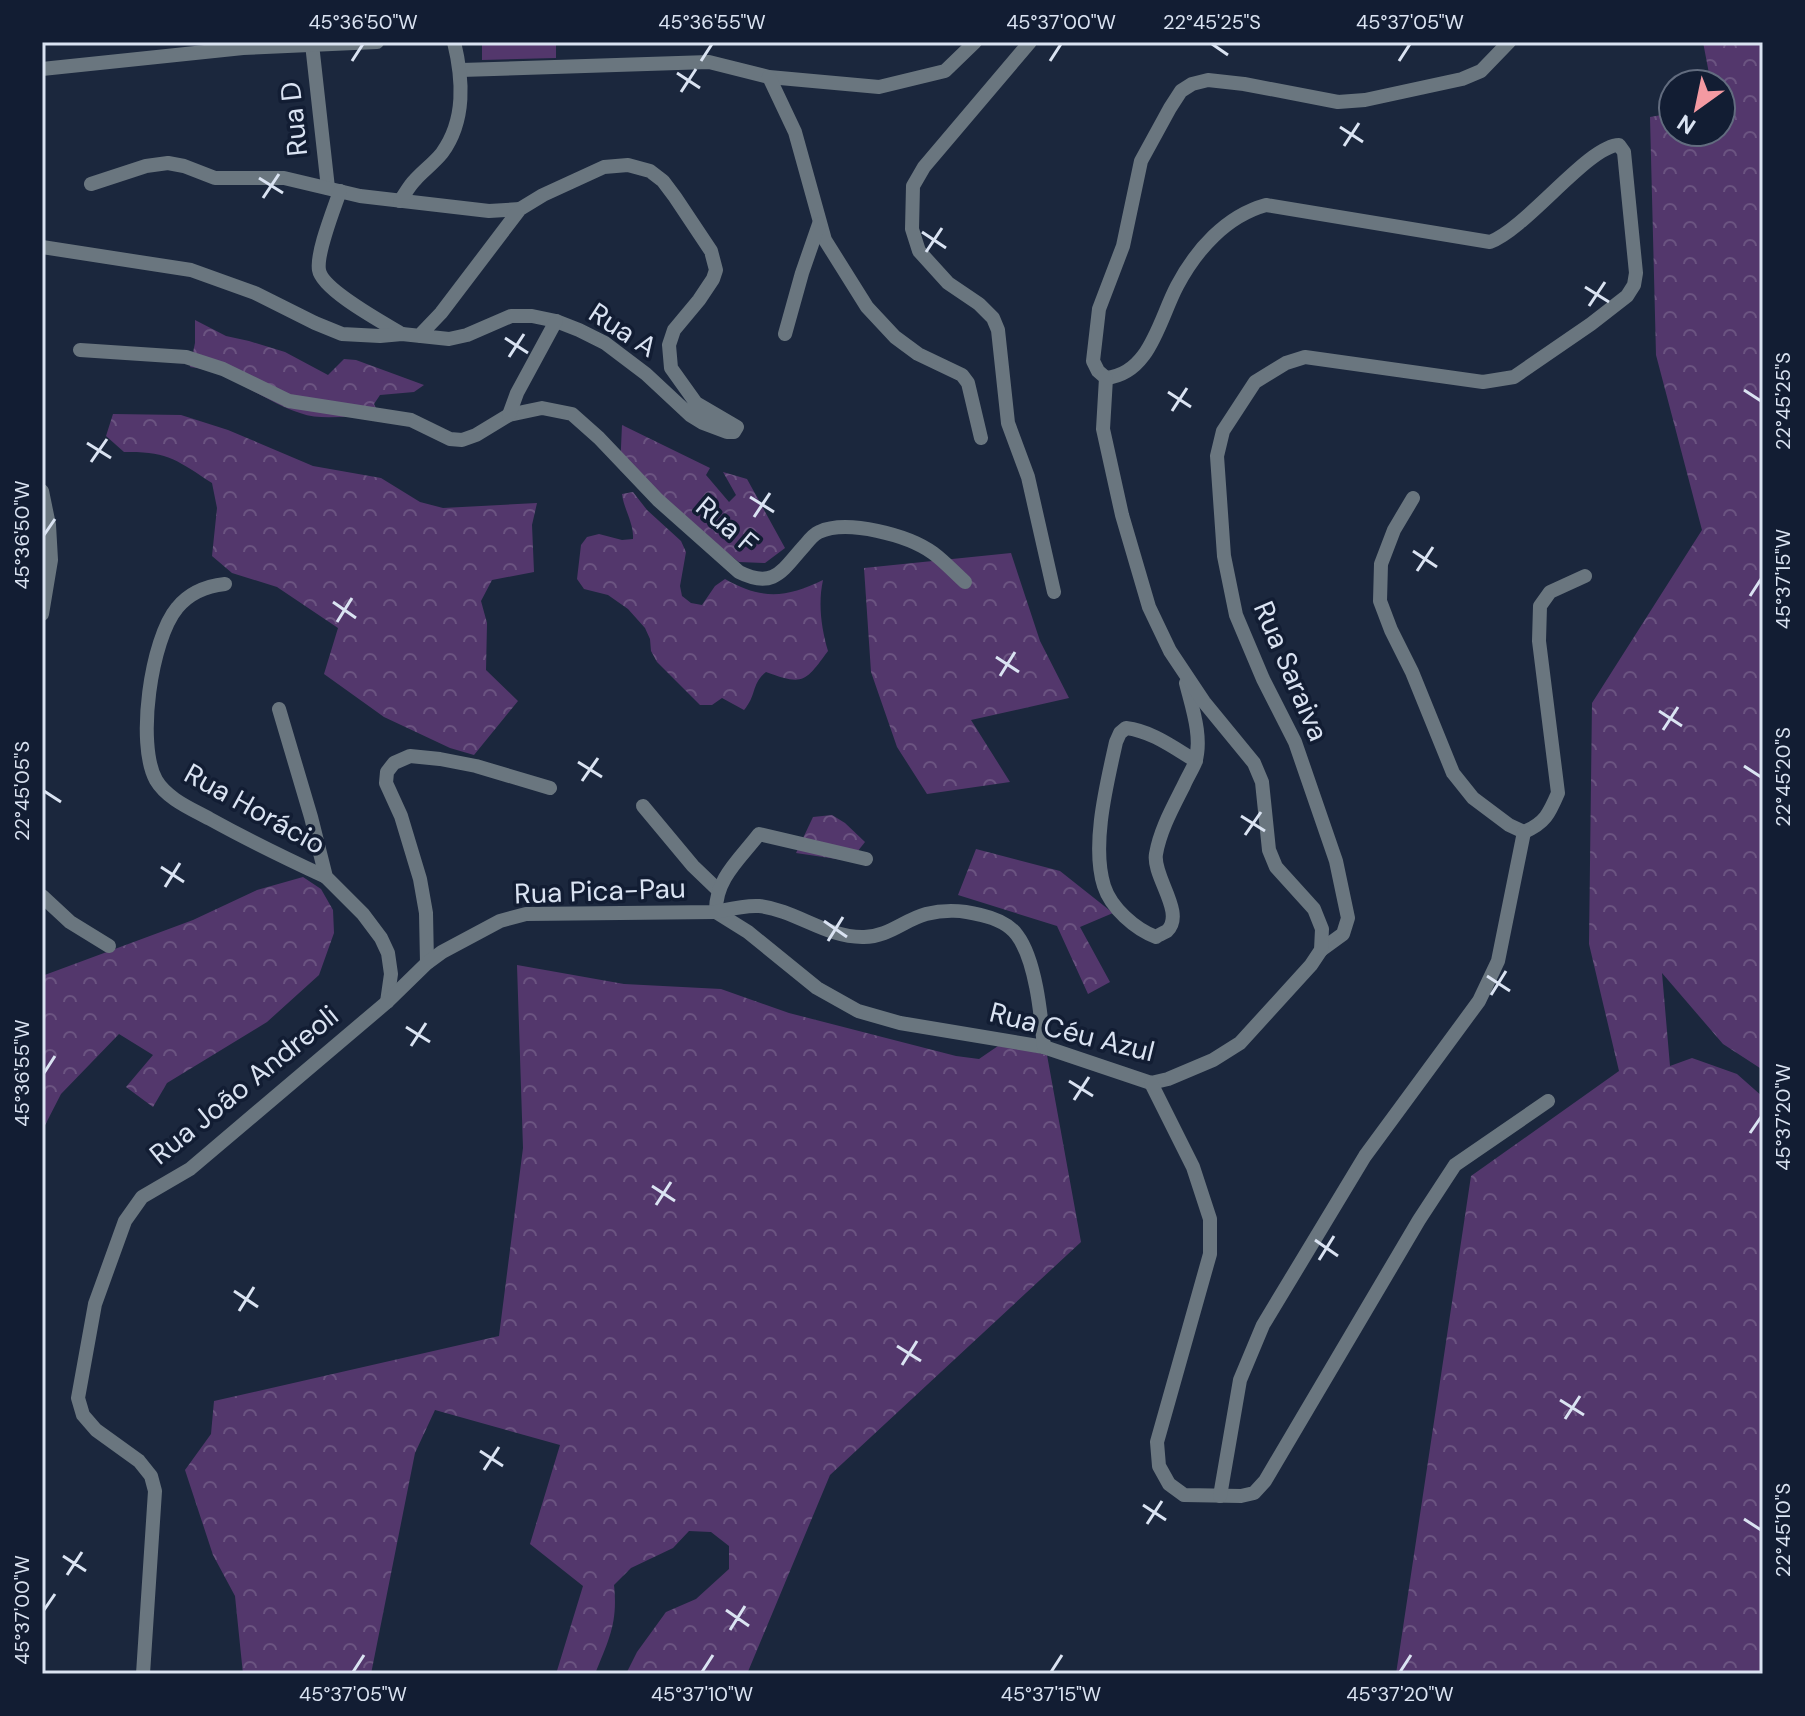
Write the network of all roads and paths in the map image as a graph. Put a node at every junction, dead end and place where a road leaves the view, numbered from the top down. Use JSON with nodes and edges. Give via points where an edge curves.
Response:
{"nodes":[{"id":1,"x":377,"y":42,"type":"edge"},
{"id":2,"x":454,"y":42,"type":"edge"},
{"id":3,"x":975,"y":42,"type":"edge"},
{"id":4,"x":1030,"y":42,"type":"edge"},
{"id":5,"x":1509,"y":42,"type":"edge"},
{"id":6,"x":312,"y":44,"type":"junction"},
{"id":7,"x":42,"y":69,"type":"edge"},
{"id":8,"x":461,"y":70,"type":"junction"},
{"id":9,"x":769,"y":77,"type":"junction"},
{"id":10,"x":91,"y":184,"type":"dead end"},
{"id":11,"x":334,"y":190,"type":"junction"},
{"id":12,"x":400,"y":201,"type":"junction"},
{"id":13,"x":520,"y":209,"type":"junction"},
{"id":14,"x":819,"y":224,"type":"junction"},
{"id":15,"x":42,"y":247,"type":"edge"},
{"id":16,"x":556,"y":321,"type":"junction"},
{"id":17,"x":402,"y":334,"type":"junction"},
{"id":18,"x":785,"y":334,"type":"dead end"},
{"id":19,"x":419,"y":336,"type":"junction"},
{"id":20,"x":80,"y":350,"type":"dead end"},
{"id":21,"x":1106,"y":378,"type":"junction"},
{"id":22,"x":509,"y":415,"type":"junction"},
{"id":23,"x":981,"y":438,"type":"dead end"},
{"id":24,"x":42,"y":491,"type":"edge"},
{"id":25,"x":1413,"y":498,"type":"dead end"},
{"id":26,"x":1585,"y":576,"type":"dead end"},
{"id":27,"x":965,"y":582,"type":"dead end"},
{"id":28,"x":225,"y":584,"type":"dead end"},
{"id":29,"x":1054,"y":592,"type":"dead end"},
{"id":30,"x":42,"y":614,"type":"edge"},
{"id":31,"x":1184,"y":673,"type":"junction"},
{"id":32,"x":279,"y":709,"type":"dead end"},
{"id":33,"x":1196,"y":761,"type":"junction"},
{"id":34,"x":550,"y":788,"type":"dead end"},
{"id":35,"x":643,"y":806,"type":"dead end"},
{"id":36,"x":1524,"y":832,"type":"junction"},
{"id":37,"x":866,"y":859,"type":"dead end"},
{"id":38,"x":326,"y":877,"type":"junction"},
{"id":39,"x":718,"y":890,"type":"junction"},
{"id":40,"x":42,"y":896,"type":"edge"},
{"id":41,"x":716,"y":912,"type":"junction"},
{"id":42,"x":109,"y":946,"type":"dead end"},
{"id":43,"x":1321,"y":950,"type":"junction"},
{"id":44,"x":427,"y":963,"type":"junction"},
{"id":45,"x":409,"y":983,"type":"joint"},
{"id":46,"x":387,"y":1002,"type":"junction"},
{"id":47,"x":1044,"y":1047,"type":"junction"},
{"id":48,"x":1151,"y":1083,"type":"junction"},
{"id":49,"x":1548,"y":1101,"type":"dead end"},
{"id":50,"x":1220,"y":1496,"type":"junction"},
{"id":51,"x":142,"y":1673,"type":"edge"}],
"edges":[{"from":1,"to":6,"type":"street"},
{"from":2,"to":8,"type":"street"},
{"from":3,"to":9,"type":"street","via":[[945,71],[879,87]]},
{"from":4,"to":29,"type":"street","via":[[924,167],[913,186],[912,229],[919,251],[948,283],[979,304],[998,330],[1008,423],[1028,477]]},
{"from":5,"to":21,"type":"street","via":[[1481,71],[1462,79],[1365,100],[1338,102],[1208,80],[1181,91],[1141,161],[1123,246],[1099,309],[1093,361]]},
{"from":6,"to":7,"type":"street"},
{"from":6,"to":11,"type":"street","name":"Rua D"},
{"from":8,"to":9,"type":"street","via":[[709,62]]},
{"from":8,"to":12,"type":"street","via":[[460,115],[452,135]]},
{"from":9,"to":14,"type":"street","via":[[795,132]]},
{"from":10,"to":11,"type":"street","via":[[168,163],[215,178],[284,178]]},
{"from":11,"to":12,"type":"street"},
{"from":11,"to":17,"type":"street","name":"Rua D","via":[[318,269],[342,297]]},
{"from":12,"to":13,"type":"street","via":[[489,211]]},
{"from":13,"to":16,"type":"street","name":"Rua A","via":[[604,167],[628,165],[663,181],[711,251],[716,270],[674,330],[671,368],[696,403],[737,427],[734,432],[690,415],[605,343]]},
{"from":13,"to":19,"type":"street"},
{"from":14,"to":18,"type":"street"},
{"from":14,"to":23,"type":"street","via":[[876,317],[918,354],[962,375]]},
{"from":15,"to":17,"type":"street","name":"Rua A","via":[[191,270],[342,334]]},
{"from":16,"to":19,"type":"street","name":"Rua A","via":[[511,316],[449,339]]},
{"from":16,"to":22,"type":"street"},
{"from":17,"to":19,"type":"street","name":"Rua A"},
{"from":20,"to":22,"type":"street","name":"Rua F","via":[[186,357],[289,401],[411,420],[450,439],[476,435]]},
{"from":21,"to":31,"type":"street","via":[[1103,429],[1122,515],[1149,607]]},
{"from":21,"to":43,"type":"street","name":"Rua Saraiva","via":[[1130,371],[1145,355],[1196,255],[1217,232],[1253,209],[1266,205],[1490,242],[1514,228],[1593,157],[1611,145],[1624,152],[1634,285],[1591,324],[1514,377],[1500,381],[1305,357],[1255,382],[1223,431],[1217,456],[1224,556],[1236,615],[1295,742],[1336,861],[1348,918],[1343,934]]},
{"from":22,"to":27,"type":"street","name":"Rua F","via":[[542,408],[572,414],[658,500],[754,580],[770,579],[817,533],[861,528],[933,552]]},
{"from":24,"to":30,"type":"street","via":[[51,560]]},
{"from":25,"to":36,"type":"street","via":[[1381,564],[1380,601],[1453,773],[1473,798]]},
{"from":26,"to":36,"type":"street","via":[[1550,592],[1540,606],[1539,641],[1558,793],[1540,826]]},
{"from":28,"to":38,"type":"street","name":"Rua Horácio","via":[[196,592],[178,606],[159,643],[147,717],[149,760],[156,781],[176,800],[245,839]]},
{"from":31,"to":33,"type":"street"},
{"from":31,"to":43,"type":"street","via":[[1254,763],[1262,782],[1269,850],[1276,867],[1314,909],[1322,929]]},
{"from":32,"to":38,"type":"street"},
{"from":33,"to":33,"type":"street","via":[[1155,857],[1173,921],[1156,937],[1122,915],[1104,887],[1099,827],[1113,754],[1126,728],[1153,735]]},
{"from":34,"to":44,"type":"street","via":[[476,766],[410,756],[387,772],[386,783],[420,879]]},
{"from":35,"to":39,"type":"street"},
{"from":36,"to":50,"type":"street","via":[[1498,961],[1479,1001],[1365,1156],[1263,1325],[1240,1380]]},
{"from":37,"to":39,"type":"street","via":[[759,834]]},
{"from":38,"to":46,"type":"street","via":[[381,938],[391,974]]},
{"from":39,"to":41,"type":"street"},
{"from":40,"to":42,"type":"street","via":[[70,922]]},
{"from":41,"to":44,"type":"street","name":"Rua Pica-Pau","via":[[526,914],[500,921]]},
{"from":41,"to":47,"type":"street","name":"Rua Céu Azul","via":[[817,988],[858,1011]]},
{"from":41,"to":47,"type":"street","name":"Rua Pica-Pau","via":[[758,906],[840,935],[866,938],[924,915],[959,909],[996,918],[1016,932],[1027,951]]},
{"from":43,"to":48,"type":"street","name":"Rua Céu Azul","via":[[1240,1043],[1213,1060]]},
{"from":44,"to":45,"type":"street","name":"Rua Pica-Pau"},
{"from":45,"to":46,"type":"street","name":"Rua João Andreoli"},
{"from":46,"to":51,"type":"street","name":"Rua João Andreoli","via":[[190,1169],[142,1197],[125,1221],[95,1304],[78,1398],[83,1415],[139,1461],[155,1491]]},
{"from":47,"to":48,"type":"street","name":"Rua Céu Azul"},
{"from":48,"to":50,"type":"street","via":[[1193,1167],[1210,1219],[1210,1254],[1157,1442],[1159,1466],[1169,1484],[1184,1495]]},
{"from":49,"to":50,"type":"street","via":[[1455,1165],[1265,1481],[1254,1493]]}]}
